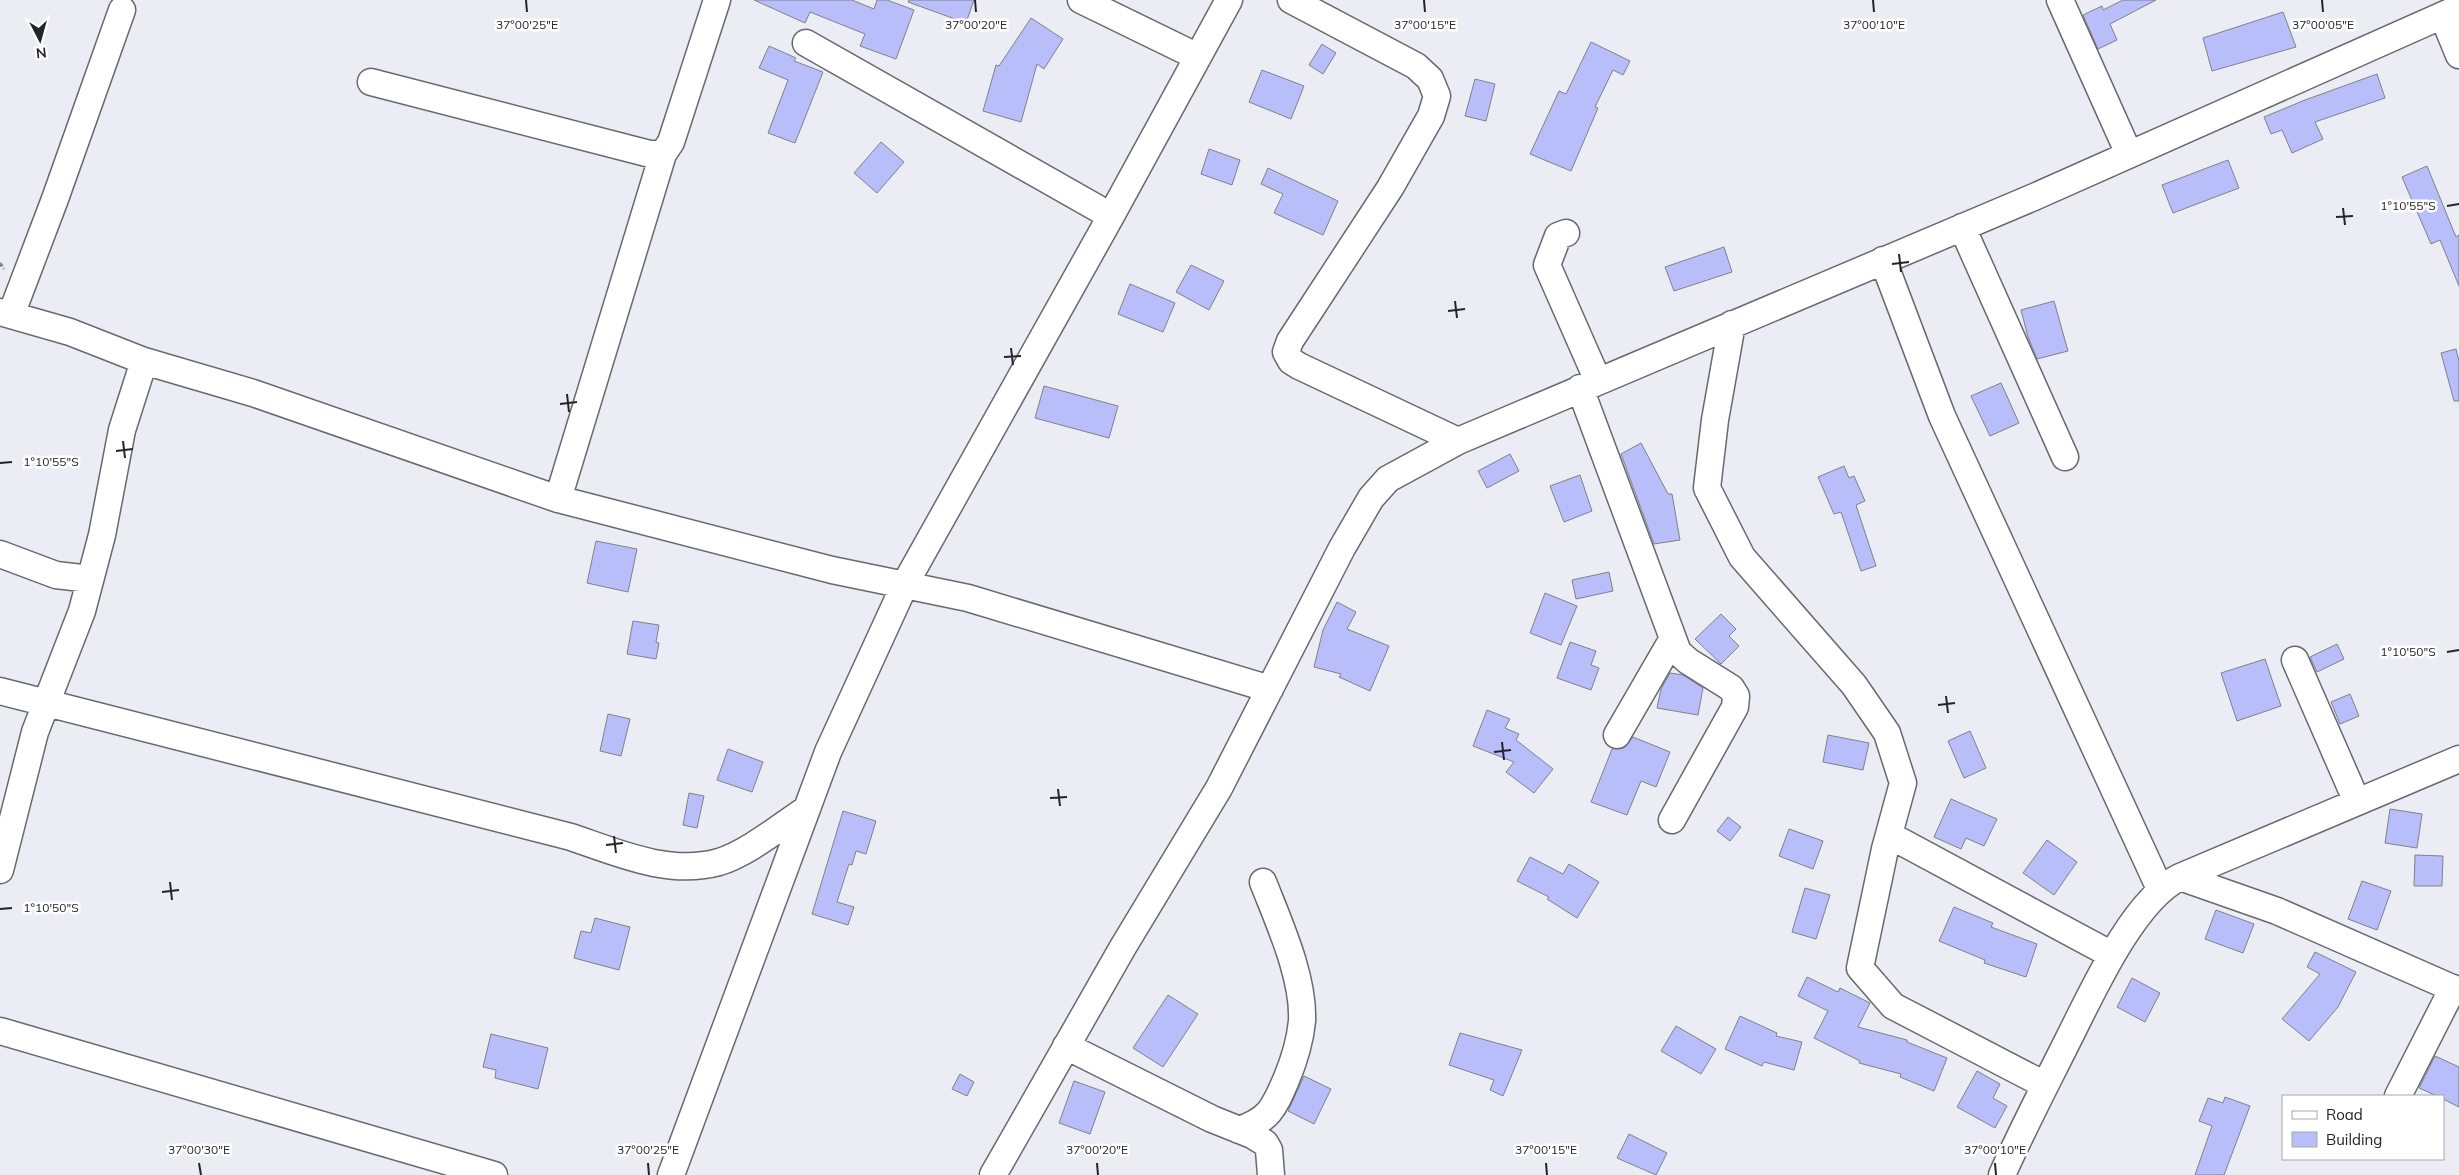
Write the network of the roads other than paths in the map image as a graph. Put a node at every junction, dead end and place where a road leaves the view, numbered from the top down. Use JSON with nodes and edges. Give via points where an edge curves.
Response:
{"nodes":[{"id":1,"x":717,"y":0,"type":"edge"},
{"id":2,"x":1081,"y":0,"type":"edge"},
{"id":3,"x":1229,"y":0,"type":"edge"},
{"id":4,"x":1291,"y":0,"type":"edge"},
{"id":5,"x":2060,"y":0,"type":"edge"},
{"id":6,"x":122,"y":10,"type":"dead end"},
{"id":7,"x":2451,"y":12,"type":"edge"},
{"id":8,"x":806,"y":43,"type":"dead end"},
{"id":9,"x":2459,"y":55,"type":"edge"},
{"id":10,"x":1198,"y":57,"type":"junction"},
{"id":11,"x":372,"y":82,"type":"dead end"},
{"id":12,"x":664,"y":154,"type":"junction"},
{"id":13,"x":2129,"y":154,"type":"junction"},
{"id":14,"x":1111,"y":216,"type":"junction"},
{"id":15,"x":1962,"y":227,"type":"junction"},
{"id":16,"x":1566,"y":233,"type":"dead end"},
{"id":17,"x":1883,"y":260,"type":"junction"},
{"id":18,"x":5,"y":313,"type":"edge"},
{"id":19,"x":1732,"y":324,"type":"junction"},
{"id":20,"x":144,"y":361,"type":"junction"},
{"id":21,"x":1589,"y":385,"type":"junction"},
{"id":22,"x":1458,"y":441,"type":"junction"},
{"id":23,"x":2065,"y":457,"type":"dead end"},
{"id":24,"x":558,"y":499,"type":"junction"},
{"id":25,"x":0,"y":554,"type":"edge"},
{"id":26,"x":90,"y":579,"type":"junction"},
{"id":27,"x":905,"y":584,"type":"junction"},
{"id":28,"x":1672,"y":640,"type":"junction"},
{"id":29,"x":2295,"y":660,"type":"dead end"},
{"id":30,"x":1270,"y":688,"type":"junction"},
{"id":31,"x":0,"y":691,"type":"edge"},
{"id":32,"x":45,"y":703,"type":"junction"},
{"id":33,"x":1617,"y":735,"type":"dead end"},
{"id":34,"x":2459,"y":759,"type":"edge"},
{"id":35,"x":2356,"y":802,"type":"junction"},
{"id":36,"x":807,"y":809,"type":"junction"},
{"id":37,"x":1672,"y":820,"type":"dead end"},
{"id":38,"x":1889,"y":836,"type":"junction"},
{"id":39,"x":0,"y":870,"type":"edge"},
{"id":40,"x":1263,"y":882,"type":"dead end"},
{"id":41,"x":2170,"y":883,"type":"junction"},
{"id":42,"x":2112,"y":955,"type":"junction"},
{"id":43,"x":2456,"y":989,"type":"edge"},
{"id":44,"x":0,"y":1031,"type":"edge"},
{"id":45,"x":1066,"y":1046,"type":"junction"},
{"id":46,"x":2045,"y":1085,"type":"junction"},
{"id":47,"x":2399,"y":1095,"type":"edge"},
{"id":48,"x":1239,"y":1130,"type":"junction"},
{"id":49,"x":494,"y":1175,"type":"edge"},
{"id":50,"x":670,"y":1175,"type":"edge"},
{"id":51,"x":993,"y":1175,"type":"edge"},
{"id":52,"x":1271,"y":1175,"type":"edge"},
{"id":53,"x":2002,"y":1175,"type":"edge"}],
"edges":[{"from":1,"to":12,"type":"street","via":[[671,142]]},
{"from":2,"to":10,"type":"street"},
{"from":3,"to":10,"type":"street"},
{"from":4,"to":22,"type":"street","via":[[1416,66],[1430,79],[1437,96],[1431,116],[1390,188],[1290,340],[1286,352],[1299,366]]},
{"from":5,"to":13,"type":"street"},
{"from":6,"to":18,"type":"street","via":[[55,199]]},
{"from":7,"to":9,"type":"street"},
{"from":7,"to":13,"type":"street"},
{"from":8,"to":14,"type":"street"},
{"from":10,"to":14,"type":"street"},
{"from":11,"to":12,"type":"street","via":[[650,154]]},
{"from":12,"to":24,"type":"street"},
{"from":13,"to":15,"type":"street"},
{"from":14,"to":27,"type":"street"},
{"from":15,"to":17,"type":"street"},
{"from":15,"to":23,"type":"street"},
{"from":16,"to":21,"type":"street","via":[[1558,236],[1547,265]]},
{"from":17,"to":19,"type":"street"},
{"from":17,"to":41,"type":"street","via":[[1942,416]]},
{"from":18,"to":20,"type":"street","via":[[70,332]]},
{"from":19,"to":21,"type":"street"},
{"from":19,"to":38,"type":"street","via":[[1707,488],[1742,557],[1854,685],[1887,733],[1903,783]]},
{"from":20,"to":24,"type":"street","via":[[253,393]]},
{"from":20,"to":26,"type":"street","via":[[122,430]]},
{"from":21,"to":22,"type":"street"},
{"from":21,"to":28,"type":"street"},
{"from":22,"to":30,"type":"street","via":[[1394,475],[1371,498]]},
{"from":24,"to":27,"type":"street","via":[[832,570]]},
{"from":25,"to":26,"type":"street","via":[[56,575]]},
{"from":26,"to":32,"type":"street","via":[[72,639]]},
{"from":27,"to":30,"type":"street","via":[[968,598]]},
{"from":27,"to":36,"type":"street","via":[[828,752]]},
{"from":28,"to":33,"type":"street"},
{"from":28,"to":37,"type":"street","via":[[1688,661],[1731,688],[1736,696],[1735,707]]},
{"from":29,"to":35,"type":"street"},
{"from":30,"to":45,"type":"street","via":[[1219,788]]},
{"from":31,"to":32,"type":"street"},
{"from":32,"to":36,"type":"street","via":[[571,838],[667,866],[696,866],[720,861],[754,844]]},
{"from":32,"to":39,"type":"street","via":[[34,732]]},
{"from":34,"to":35,"type":"street"},
{"from":35,"to":41,"type":"street"},
{"from":36,"to":50,"type":"street"},
{"from":38,"to":42,"type":"street"},
{"from":38,"to":46,"type":"street","via":[[1860,968],[1893,1006]]},
{"from":40,"to":48,"type":"street","via":[[1298,985],[1302,1020],[1294,1062],[1272,1110],[1258,1124]]},
{"from":41,"to":42,"type":"street"},
{"from":41,"to":43,"type":"street","via":[[2278,912]]},
{"from":42,"to":46,"type":"street"},
{"from":43,"to":47,"type":"street"},
{"from":44,"to":49,"type":"street"},
{"from":45,"to":48,"type":"street"},
{"from":45,"to":51,"type":"street"},
{"from":46,"to":53,"type":"street"},
{"from":48,"to":52,"type":"street","via":[[1265,1143],[1269,1150]]}]}
